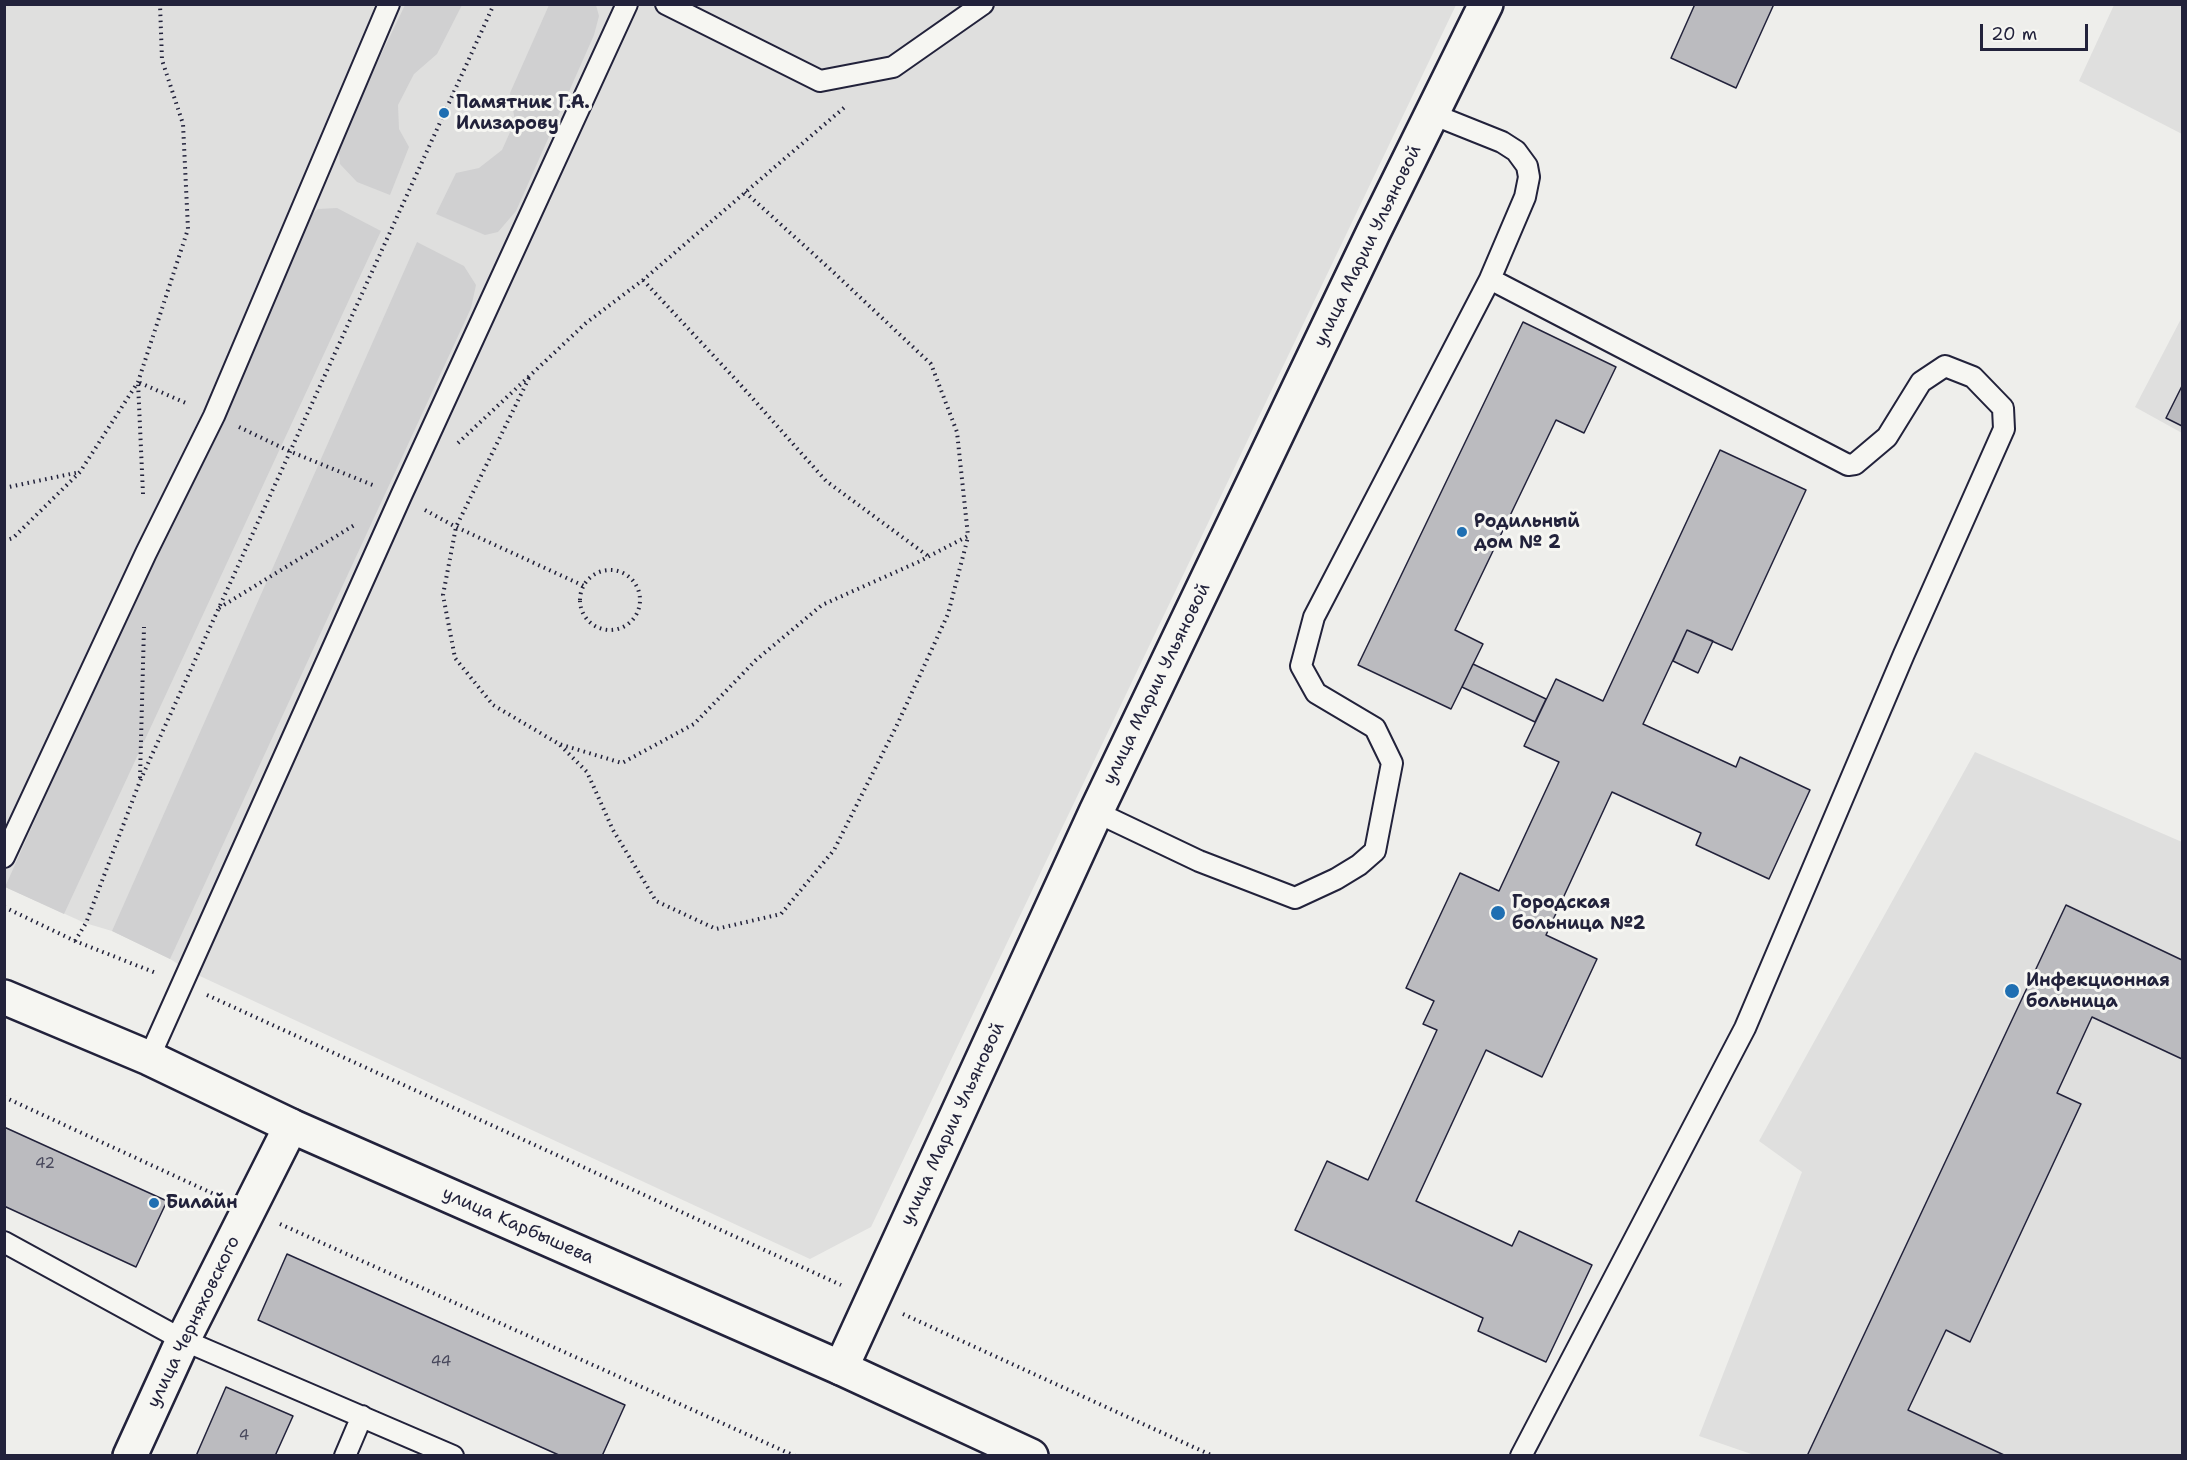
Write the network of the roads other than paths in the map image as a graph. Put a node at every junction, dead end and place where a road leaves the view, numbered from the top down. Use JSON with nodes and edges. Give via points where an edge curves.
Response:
{"nodes":[{"id":1,"x":389,"y":4,"type":"edge"},
{"id":2,"x":627,"y":4,"type":"edge"},
{"id":3,"x":983,"y":4,"type":"edge"},
{"id":4,"x":1486,"y":4,"type":"edge"},
{"id":5,"x":672,"y":6,"type":"edge"},
{"id":6,"x":1432,"y":114,"type":"junction"},
{"id":7,"x":1490,"y":279,"type":"junction"},
{"id":8,"x":1096,"y":812,"type":"junction"},
{"id":9,"x":4,"y":857,"type":"edge"},
{"id":10,"x":4,"y":997,"type":"edge"},
{"id":11,"x":148,"y":1058,"type":"junction"},
{"id":12,"x":291,"y":1126,"type":"junction"},
{"id":13,"x":4,"y":1242,"type":"edge"},
{"id":14,"x":183,"y":1340,"type":"junction"},
{"id":15,"x":841,"y":1368,"type":"junction"},
{"id":16,"x":362,"y":1416,"type":"junction"},
{"id":17,"x":130,"y":1455,"type":"edge"},
{"id":18,"x":345,"y":1455,"type":"edge"},
{"id":19,"x":453,"y":1455,"type":"edge"},
{"id":20,"x":1031,"y":1455,"type":"edge"},
{"id":21,"x":1521,"y":1455,"type":"edge"}],
"edges":[{"from":1,"to":9,"type":"lane","via":[[214,416]]},
{"from":2,"to":11,"type":"lane"},
{"from":3,"to":5,"type":"lane","via":[[893,67],[820,81]]},
{"from":4,"to":6,"type":"street","name":"улица Марии Ульяновой"},
{"from":6,"to":7,"type":"lane","via":[[1502,142],[1516,151],[1527,166],[1525,197]]},
{"from":6,"to":8,"type":"street","name":"улица Марии Ульяновой"},
{"from":7,"to":8,"type":"lane","via":[[1314,617],[1301,666],[1316,693],[1375,728],[1392,764],[1374,851],[1336,879],[1295,898],[1199,861]]},
{"from":7,"to":21,"type":"lane","via":[[1848,465],[1855,464],[1887,437],[1921,382],[1945,366],[1973,377],[2003,408],[2004,429],[1745,1028]]},
{"from":8,"to":15,"type":"street","name":"улица Марии Ульяновой"},
{"from":10,"to":11,"type":"street","name":"улица Карбышева"},
{"from":11,"to":12,"type":"street","name":"улица Карбышева"},
{"from":12,"to":14,"type":"street","name":"улица Черняховского"},
{"from":12,"to":15,"type":"street","name":"улица Карбышева"},
{"from":13,"to":14,"type":"lane"},
{"from":14,"to":16,"type":"lane"},
{"from":14,"to":17,"type":"street","name":"улица Черняховского"},
{"from":15,"to":20,"type":"street","name":"улица Карбышева"},
{"from":16,"to":18,"type":"lane"},
{"from":16,"to":19,"type":"lane"}]}
